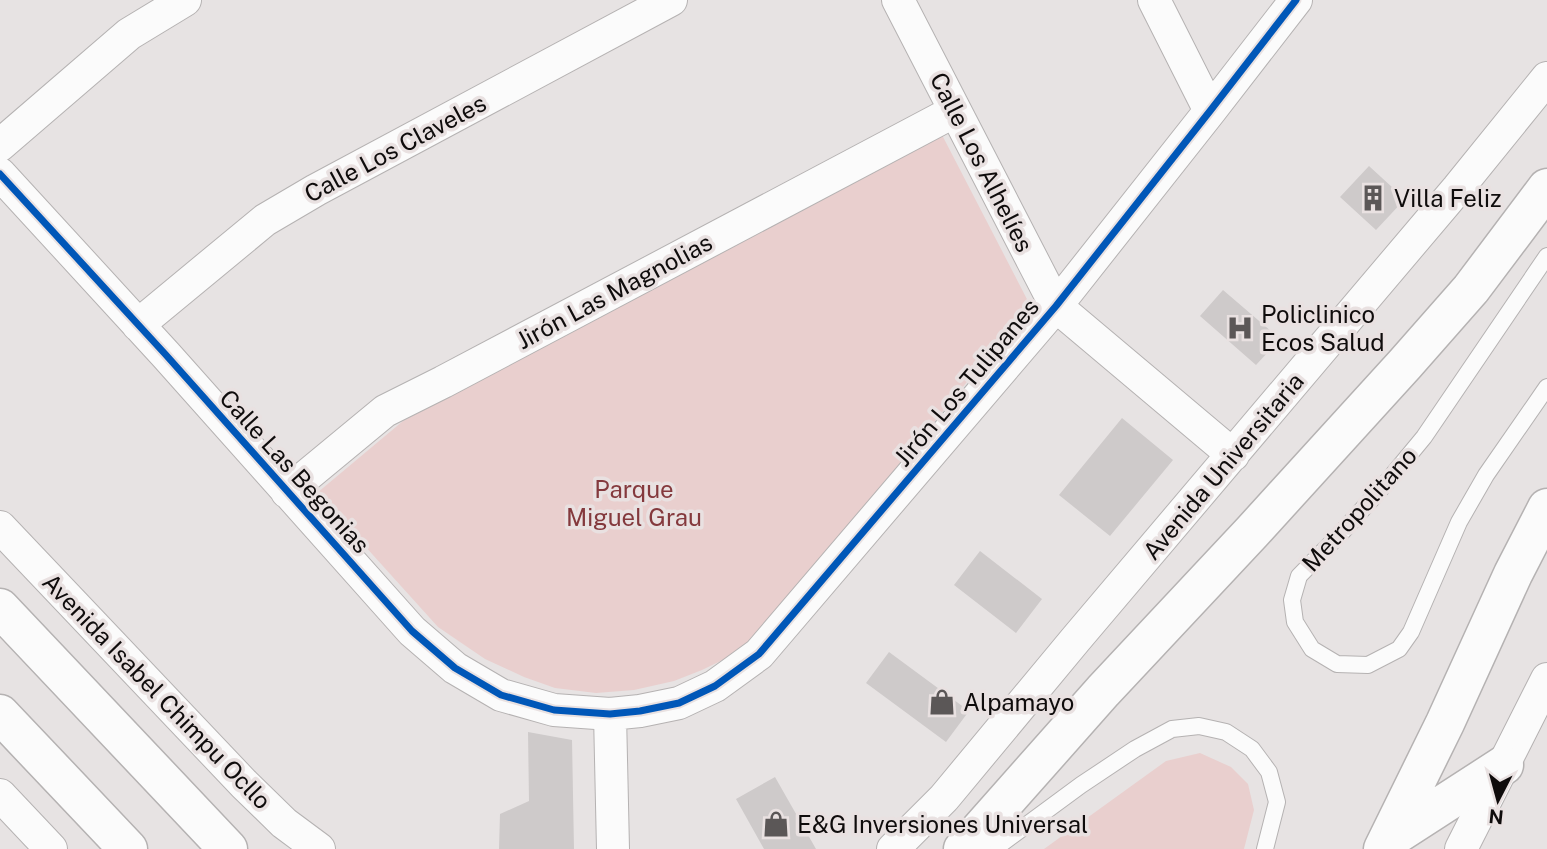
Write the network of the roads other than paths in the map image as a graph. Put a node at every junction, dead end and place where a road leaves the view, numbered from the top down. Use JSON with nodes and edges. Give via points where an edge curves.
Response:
{"nodes":[{"id":1,"x":185,"y":0,"type":"edge"},
{"id":2,"x":671,"y":0,"type":"edge"},
{"id":3,"x":898,"y":0,"type":"edge"},
{"id":4,"x":1154,"y":0,"type":"edge"},
{"id":5,"x":1296,"y":0,"type":"edge"},
{"id":6,"x":1547,"y":78,"type":"edge"},
{"id":7,"x":955,"y":111,"type":"junction"},
{"id":8,"x":1210,"y":111,"type":"junction"},
{"id":9,"x":0,"y":145,"type":"edge"},
{"id":10,"x":0,"y":174,"type":"edge"},
{"id":11,"x":1547,"y":188,"type":"edge"},
{"id":12,"x":1547,"y":256,"type":"edge"},
{"id":13,"x":1056,"y":306,"type":"junction"},
{"id":14,"x":138,"y":325,"type":"junction"},
{"id":15,"x":1547,"y":387,"type":"edge"},
{"id":16,"x":1233,"y":455,"type":"junction"},
{"id":17,"x":287,"y":492,"type":"junction"},
{"id":18,"x":1547,"y":508,"type":"edge"},
{"id":19,"x":0,"y":527,"type":"edge"},
{"id":20,"x":0,"y":608,"type":"edge"},
{"id":21,"x":1547,"y":679,"type":"edge"},
{"id":22,"x":0,"y":714,"type":"edge"},
{"id":23,"x":610,"y":714,"type":"junction"},
{"id":24,"x":1504,"y":765,"type":"junction"},
{"id":25,"x":0,"y":795,"type":"edge"},
{"id":26,"x":1385,"y":845,"type":"edge"},
{"id":27,"x":51,"y":849,"type":"edge"},
{"id":28,"x":128,"y":849,"type":"edge"},
{"id":29,"x":229,"y":849,"type":"edge"},
{"id":30,"x":319,"y":849,"type":"edge"},
{"id":31,"x":613,"y":849,"type":"edge"},
{"id":32,"x":893,"y":849,"type":"edge"},
{"id":33,"x":962,"y":849,"type":"edge"},
{"id":34,"x":994,"y":849,"type":"edge"},
{"id":35,"x":1265,"y":849,"type":"edge"},
{"id":36,"x":1461,"y":849,"type":"edge"}],
"edges":[{"from":1,"to":9,"type":"street","via":[[129,34]]},
{"from":2,"to":14,"type":"street","name":"Calle Los Claveles","via":[[265,220]]},
{"from":3,"to":7,"type":"street","name":"Calle Los Alhelíes"},
{"from":4,"to":8,"type":"street"},
{"from":5,"to":8,"type":"street","name":"Jirón Los Tulipanes"},
{"from":6,"to":16,"type":"street","name":"Avenida Universitaria"},
{"from":7,"to":13,"type":"street","name":"Calle Los Alhelíes"},
{"from":7,"to":17,"type":"street","name":"Jirón Las Magnolias","via":[[385,411]]},
{"from":8,"to":13,"type":"street","name":"Jirón Los Tulipanes"},
{"from":10,"to":14,"type":"street","name":"Calle Las Begonias"},
{"from":11,"to":33,"type":"main road","via":[[1471,289],[1405,364]]},
{"from":12,"to":15,"type":"lane","name":"Metropolitano","via":[[1423,437],[1299,576],[1292,600],[1295,622],[1312,649],[1337,664],[1368,665],[1399,649],[1411,632],[1459,522]]},
{"from":13,"to":16,"type":"street","name":"Calle Los Alhelíes"},
{"from":13,"to":23,"type":"street","name":"Jirón Los Tulipanes","via":[[759,654],[716,686],[679,703]]},
{"from":14,"to":17,"type":"street","name":"Calle Las Begonias"},
{"from":16,"to":32,"type":"street","name":"Avenida Universitaria","via":[[944,798]]},
{"from":17,"to":23,"type":"street","name":"Calle Las Begonias","via":[[412,631],[454,668],[501,695],[554,710]]},
{"from":18,"to":26,"type":"main road"},
{"from":19,"to":30,"type":"street","name":"Avenida Isabel Chimpu Ocllo","via":[[244,784]]},
{"from":20,"to":29,"type":"main road"},
{"from":21,"to":24,"type":"street"},
{"from":22,"to":28,"type":"main road"},
{"from":23,"to":31,"type":"street"},
{"from":24,"to":26,"type":"main road"},
{"from":24,"to":36,"type":"street"},
{"from":25,"to":27,"type":"street"},
{"from":34,"to":35,"type":"lane","via":[[1135,750],[1172,729],[1199,726],[1226,732],[1252,749],[1269,772],[1277,802]]}]}
